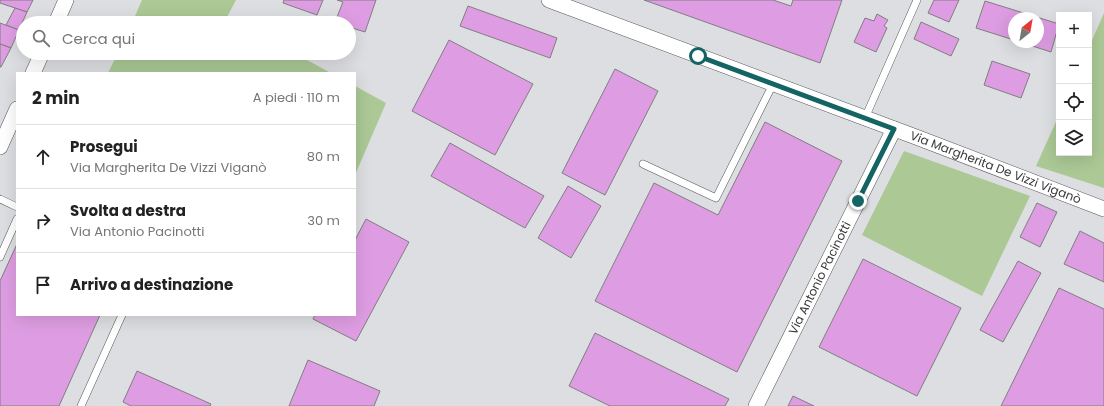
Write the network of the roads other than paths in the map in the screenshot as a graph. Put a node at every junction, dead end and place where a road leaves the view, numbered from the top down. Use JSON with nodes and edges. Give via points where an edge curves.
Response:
{"nodes":[{"id":1,"x":66,"y":0,"type":"edge"},
{"id":2,"x":549,"y":0,"type":"edge"},
{"id":3,"x":918,"y":0,"type":"edge"},
{"id":4,"x":59,"y":16,"type":"edge"},
{"id":5,"x":39,"y":60,"type":"edge"},
{"id":6,"x":33,"y":72,"type":"edge"},
{"id":7,"x":773,"y":84,"type":"junction"},
{"id":8,"x":16,"y":112,"type":"edge"},
{"id":9,"x":865,"y":118,"type":"junction"},
{"id":10,"x":894,"y":129,"type":"junction"},
{"id":11,"x":0,"y":147,"type":"edge"},
{"id":12,"x":643,"y":164,"type":"dead end"},
{"id":13,"x":0,"y":199,"type":"edge"},
{"id":14,"x":16,"y":207,"type":"edge"},
{"id":15,"x":1104,"y":209,"type":"edge"},
{"id":16,"x":16,"y":221,"type":"edge"},
{"id":17,"x":0,"y":257,"type":"edge"},
{"id":18,"x":122,"y":316,"type":"edge"},
{"id":19,"x":81,"y":406,"type":"edge"},
{"id":20,"x":756,"y":406,"type":"edge"}],
"edges":[{"from":1,"to":4,"type":"street"},
{"from":2,"to":7,"type":"street","name":"Via Margherita De Vizzi Viganò"},
{"from":3,"to":9,"type":"lane"},
{"from":5,"to":6,"type":"street"},
{"from":7,"to":9,"type":"street","name":"Via Margherita De Vizzi Viganò"},
{"from":7,"to":12,"type":"lane","via":[[716,198]]},
{"from":8,"to":11,"type":"street"},
{"from":9,"to":10,"type":"street","name":"Via Margherita De Vizzi Viganò"},
{"from":10,"to":15,"type":"street","name":"Via Margherita De Vizzi Viganò"},
{"from":10,"to":20,"type":"street","name":"Via Antonio Pacinotti"},
{"from":13,"to":14,"type":"lane"},
{"from":16,"to":17,"type":"lane"},
{"from":18,"to":19,"type":"lane"}]}
